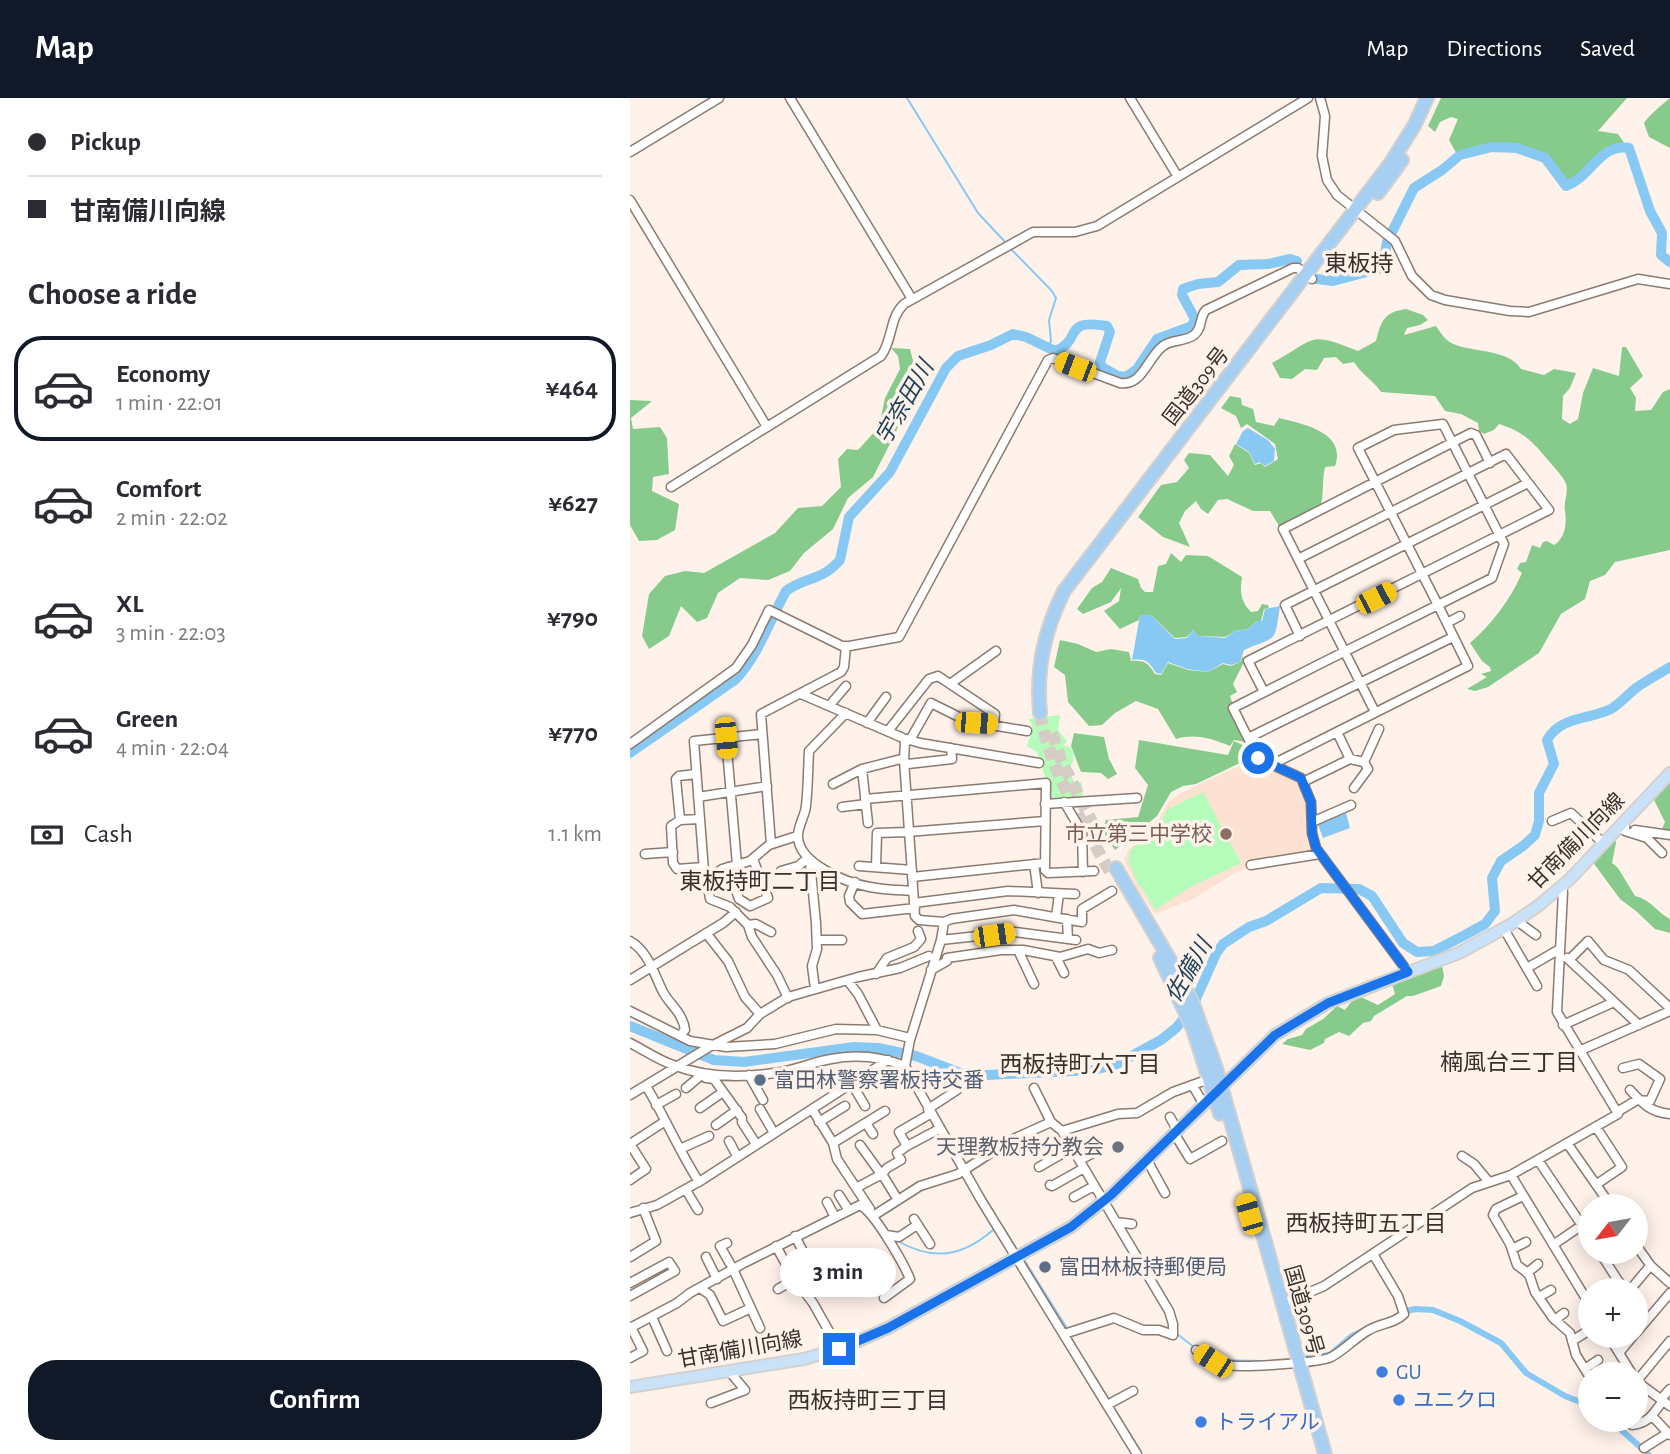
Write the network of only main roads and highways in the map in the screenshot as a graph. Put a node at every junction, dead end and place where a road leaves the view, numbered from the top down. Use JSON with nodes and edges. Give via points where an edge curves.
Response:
{"nodes":[{"id":1,"x":1427,"y":98,"type":"edge"},
{"id":2,"x":1436,"y":98,"type":"edge"},
{"id":3,"x":1358,"y":212,"type":"junction"},
{"id":4,"x":1043,"y":713,"type":"tunnel mouth"},
{"id":5,"x":1670,"y":773,"type":"edge"},
{"id":6,"x":1113,"y":870,"type":"tunnel mouth"},
{"id":7,"x":1202,"y":1041,"type":"junction"},
{"id":8,"x":1217,"y":1091,"type":"junction"},
{"id":9,"x":1296,"y":1364,"type":"junction"},
{"id":10,"x":630,"y":1387,"type":"edge"},
{"id":11,"x":1317,"y":1454,"type":"edge"},
{"id":12,"x":1325,"y":1454,"type":"edge"}],
"edges":[{"from":1,"to":3,"type":"highway","name":"国道309号"},
{"from":2,"to":3,"type":"highway","name":"国道309号","via":[[1412,144]]},
{"from":3,"to":4,"type":"highway","name":"国道309号","via":[[1064,591],[1040,659]]},
{"from":5,"to":8,"type":"main road","name":"甘南備川向線","via":[[1560,888],[1517,921],[1459,953],[1335,1000],[1294,1022]]},
{"from":6,"to":7,"type":"highway","name":"国道309号","via":[[1175,977]]},
{"from":7,"to":8,"type":"highway","name":"国道309号"},
{"from":7,"to":8,"type":"highway","name":"国道309号","via":[[1209,1079]]},
{"from":8,"to":9,"type":"highway","name":"国道309号"},
{"from":8,"to":9,"type":"highway","name":"国道309号"},
{"from":8,"to":10,"type":"main road","name":"甘南備川向線","via":[[1103,1202],[1071,1227],[874,1335],[804,1359]]},
{"from":9,"to":11,"type":"highway","name":"国道309号"},
{"from":9,"to":12,"type":"highway","name":"国道309号"}]}
